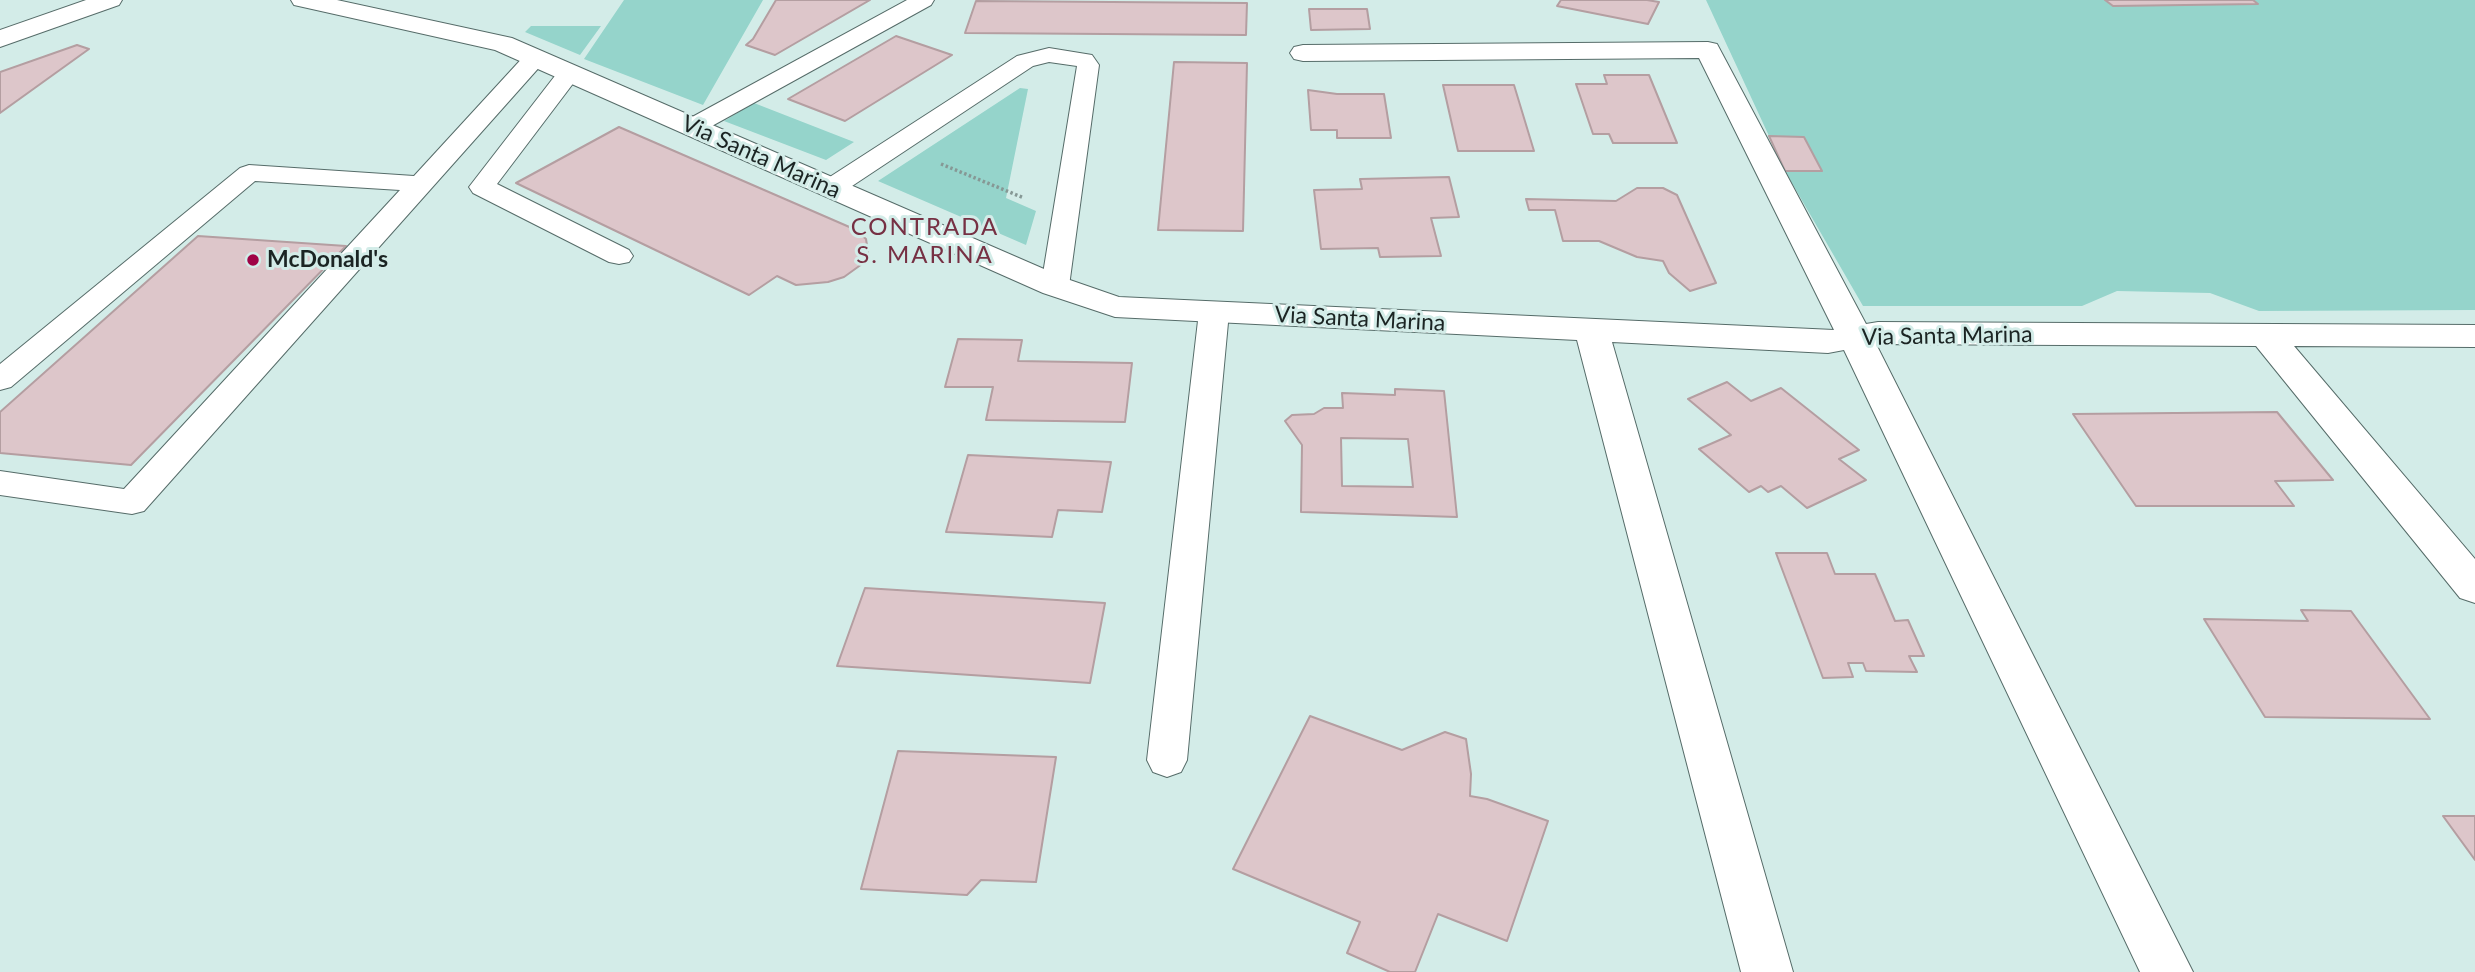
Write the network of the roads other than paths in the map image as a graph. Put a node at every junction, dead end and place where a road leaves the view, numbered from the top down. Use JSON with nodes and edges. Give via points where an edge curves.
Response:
{"nodes":[{"id":1,"x":110,"y":0,"type":"edge"},
{"id":2,"x":303,"y":0,"type":"edge"},
{"id":3,"x":923,"y":0,"type":"edge"},
{"id":4,"x":0,"y":39,"type":"edge"},
{"id":5,"x":1303,"y":53,"type":"dead end"},
{"id":6,"x":535,"y":58,"type":"junction"},
{"id":7,"x":569,"y":73,"type":"junction"},
{"id":8,"x":692,"y":127,"type":"junction"},
{"id":9,"x":420,"y":184,"type":"junction"},
{"id":10,"x":831,"y":188,"type":"junction"},
{"id":11,"x":619,"y":256,"type":"dead end"},
{"id":12,"x":1055,"y":286,"type":"junction"},
{"id":13,"x":1214,"y":312,"type":"junction"},
{"id":14,"x":1591,"y":330,"type":"junction"},
{"id":15,"x":2266,"y":335,"type":"junction"},
{"id":16,"x":1855,"y":337,"type":"junction"},
{"id":17,"x":2475,"y":337,"type":"edge"},
{"id":18,"x":0,"y":380,"type":"edge"},
{"id":19,"x":0,"y":483,"type":"edge"},
{"id":20,"x":2475,"y":586,"type":"edge"},
{"id":21,"x":1167,"y":760,"type":"dead end"},
{"id":22,"x":1767,"y":972,"type":"edge"},
{"id":23,"x":2167,"y":972,"type":"edge"}],
"edges":[{"from":1,"to":4,"type":"street"},
{"from":2,"to":6,"type":"street","name":"Via Santa Marina","via":[[503,44]]},
{"from":3,"to":8,"type":"lane"},
{"from":5,"to":16,"type":"street","via":[[1708,50]]},
{"from":6,"to":7,"type":"street","name":"Via Santa Marina"},
{"from":6,"to":9,"type":"lane"},
{"from":7,"to":8,"type":"street","name":"Via Santa Marina"},
{"from":7,"to":11,"type":"lane","via":[[482,187]]},
{"from":8,"to":10,"type":"street","name":"Via Santa Marina"},
{"from":9,"to":18,"type":"lane","via":[[249,173]]},
{"from":9,"to":19,"type":"lane","via":[[132,502]]},
{"from":10,"to":12,"type":"street","name":"Via Santa Marina"},
{"from":10,"to":12,"type":"lane","via":[[1025,61],[1049,55],[1084,60],[1088,78]]},
{"from":12,"to":13,"type":"street","name":"Via Santa Marina","via":[[1115,307]]},
{"from":13,"to":14,"type":"street","name":"Via Santa Marina"},
{"from":13,"to":21,"type":"lane"},
{"from":14,"to":16,"type":"street","name":"Via Santa Marina","via":[[1828,342]]},
{"from":14,"to":22,"type":"street"},
{"from":15,"to":16,"type":"street","name":"Via Santa Marina","via":[[1878,333]]},
{"from":15,"to":17,"type":"street","name":"Via Santa Marina"},
{"from":15,"to":20,"type":"street"},
{"from":16,"to":23,"type":"street"}]}
